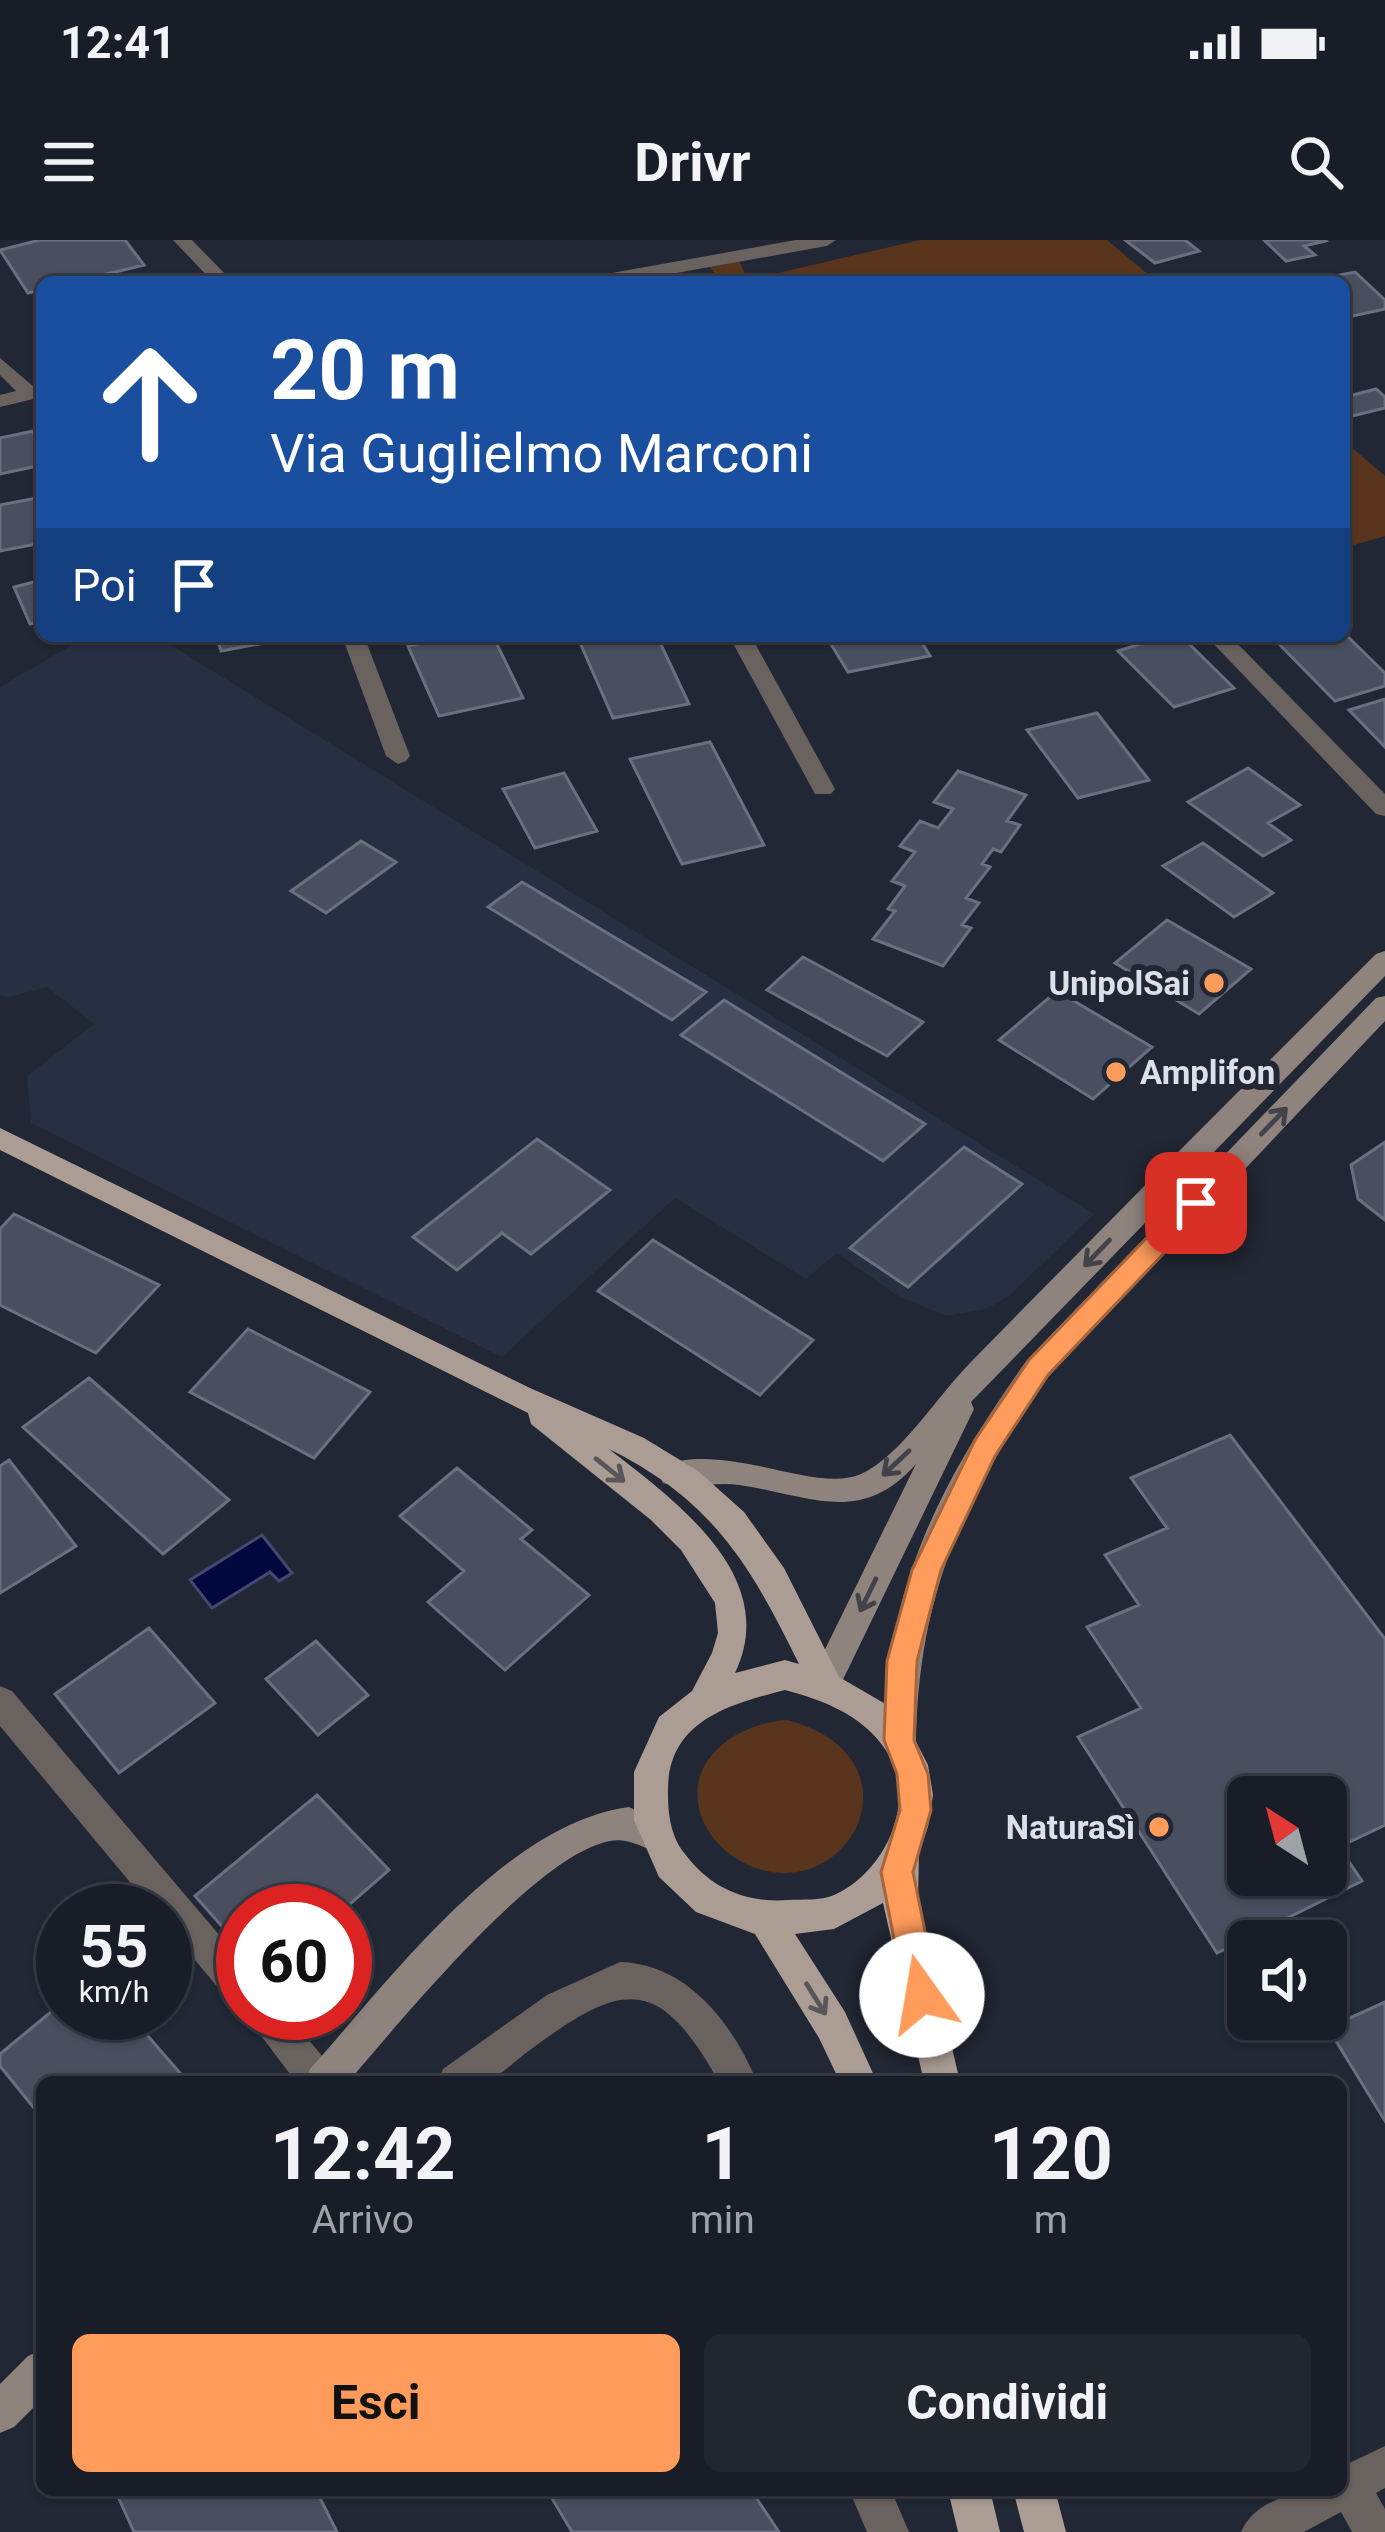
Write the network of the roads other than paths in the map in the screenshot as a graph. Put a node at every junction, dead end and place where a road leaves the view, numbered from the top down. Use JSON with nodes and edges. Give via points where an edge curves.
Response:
{"nodes":[{"id":1,"x":182,"y":240,"type":"edge"},
{"id":2,"x":827,"y":240,"type":"edge"},
{"id":3,"x":750,"y":248,"type":"edge"},
{"id":4,"x":218,"y":276,"type":"edge"},
{"id":5,"x":622,"y":276,"type":"edge"},
{"id":6,"x":0,"y":364,"type":"edge"},
{"id":7,"x":36,"y":392,"type":"edge"},
{"id":8,"x":0,"y":401,"type":"edge"},
{"id":9,"x":355,"y":642,"type":"edge"},
{"id":10,"x":743,"y":642,"type":"edge"},
{"id":11,"x":1223,"y":642,"type":"edge"},
{"id":12,"x":398,"y":756,"type":"dead end"},
{"id":13,"x":823,"y":789,"type":"dead end"},
{"id":14,"x":1385,"y":808,"type":"edge"},
{"id":15,"x":1385,"y":960,"type":"edge"},
{"id":16,"x":1385,"y":1005,"type":"edge"},
{"id":17,"x":0,"y":1138,"type":"edge"},
{"id":18,"x":975,"y":1377,"type":"junction"},
{"id":19,"x":519,"y":1396,"type":"junction"},
{"id":20,"x":674,"y":1474,"type":"junction"},
{"id":21,"x":825,"y":1682,"type":"junction"},
{"id":22,"x":708,"y":1693,"type":"junction"},
{"id":23,"x":0,"y":1701,"type":"edge"},
{"id":24,"x":899,"y":1740,"type":"junction"},
{"id":25,"x":654,"y":1834,"type":"junction"},
{"id":26,"x":907,"y":1845,"type":"junction"},
{"id":27,"x":766,"y":1920,"type":"junction"},
{"id":28,"x":216,"y":1958,"type":"edge"},
{"id":29,"x":285,"y":2040,"type":"edge"},
{"id":30,"x":316,"y":2076,"type":"edge"},
{"id":31,"x":327,"y":2076,"type":"edge"},
{"id":32,"x":465,"y":2076,"type":"edge"},
{"id":33,"x":735,"y":2076,"type":"edge"},
{"id":34,"x":856,"y":2076,"type":"edge"},
{"id":35,"x":941,"y":2076,"type":"edge"},
{"id":36,"x":36,"y":2376,"type":"edge"},
{"id":37,"x":0,"y":2413,"type":"edge"},
{"id":38,"x":1354,"y":2482,"type":"edge"},
{"id":39,"x":873,"y":2496,"type":"edge"},
{"id":40,"x":970,"y":2496,"type":"edge"},
{"id":41,"x":1036,"y":2496,"type":"edge"},
{"id":42,"x":1328,"y":2496,"type":"edge"},
{"id":43,"x":888,"y":2532,"type":"edge"},
{"id":44,"x":979,"y":2532,"type":"edge"},
{"id":45,"x":1045,"y":2532,"type":"edge"},
{"id":46,"x":1262,"y":2532,"type":"edge"},
{"id":47,"x":1375,"y":2532,"type":"edge"}],
"edges":[{"from":1,"to":4,"type":"street"},
{"from":2,"to":3,"type":"street"},
{"from":3,"to":5,"type":"street"},
{"from":6,"to":7,"type":"street"},
{"from":7,"to":8,"type":"street"},
{"from":9,"to":12,"type":"street"},
{"from":10,"to":13,"type":"street"},
{"from":11,"to":14,"type":"street"},
{"from":15,"to":18,"type":"main road","one_way":true},
{"from":24,"to":16,"type":"main road","one_way":true,"via":[[902,1661],[926,1570],[1011,1406],[1038,1368]]},
{"from":17,"to":19,"type":"main road"},
{"from":18,"to":20,"type":"main road","one_way":true,"via":[[873,1483],[818,1490],[735,1471]]},
{"from":18,"to":21,"type":"main road","one_way":true},
{"from":19,"to":20,"type":"main road","via":[[603,1429]]},
{"from":19,"to":22,"type":"main road","one_way":true,"via":[[683,1528],[710,1560],[735,1632]]},
{"from":20,"to":21,"type":"main road","via":[[735,1522]]},
{"from":21,"to":22,"type":"main road","via":[[744,1678]]},
{"from":21,"to":24,"type":"main road","via":[[867,1706]]},
{"from":22,"to":25,"type":"main road","via":[[676,1720],[655,1755],[648,1780]]},
{"from":23,"to":28,"type":"street"},
{"from":24,"to":26,"type":"main road","via":[[916,1810]]},
{"from":25,"to":27,"type":"main road","via":[[667,1860],[709,1900]]},
{"from":25,"to":31,"type":"main road","via":[[627,1822],[603,1828],[536,1864],[496,1894]]},
{"from":26,"to":27,"type":"main road","via":[[890,1873],[836,1912]]},
{"from":26,"to":35,"type":"main road","via":[[897,1872],[901,1908]]},
{"from":27,"to":34,"type":"main road","one_way":true},
{"from":29,"to":30,"type":"street"},
{"from":32,"to":33,"type":"street","via":[[593,1986],[624,1978],[669,1992]]},
{"from":36,"to":37,"type":"main road"},
{"from":38,"to":47,"type":"street"},
{"from":39,"to":43,"type":"street"},
{"from":40,"to":44,"type":"main road"},
{"from":41,"to":45,"type":"main road"},
{"from":42,"to":46,"type":"street"}]}
